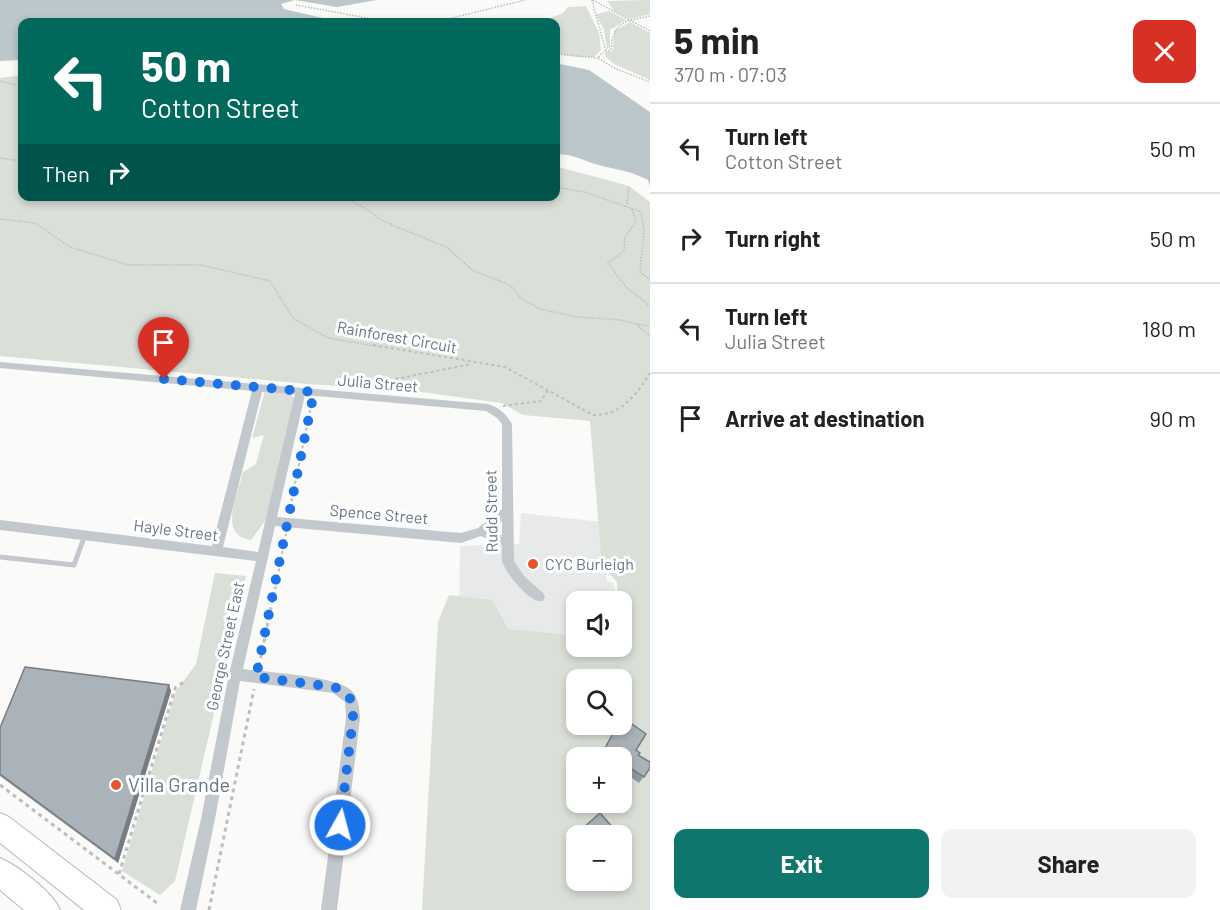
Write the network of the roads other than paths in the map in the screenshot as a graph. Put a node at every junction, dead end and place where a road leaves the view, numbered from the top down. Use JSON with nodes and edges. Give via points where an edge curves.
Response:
{"nodes":[{"id":1,"x":0,"y":365,"type":"edge"},
{"id":2,"x":258,"y":388,"type":"junction"},
{"id":3,"x":301,"y":391,"type":"junction"},
{"id":4,"x":501,"y":415,"type":"joint"},
{"id":5,"x":506,"y":512,"type":"junction"},
{"id":6,"x":271,"y":521,"type":"junction"},
{"id":7,"x":0,"y":525,"type":"edge"},
{"id":8,"x":482,"y":531,"type":"junction"},
{"id":9,"x":85,"y":536,"type":"junction"},
{"id":10,"x":506,"y":542,"type":"junction"},
{"id":11,"x":216,"y":551,"type":"junction"},
{"id":12,"x":0,"y":557,"type":"edge"},
{"id":13,"x":263,"y":557,"type":"junction"},
{"id":14,"x":539,"y":597,"type":"dead end"},
{"id":15,"x":235,"y":674,"type":"junction"},
{"id":16,"x":0,"y":826,"type":"edge"},
{"id":17,"x":0,"y":872,"type":"edge"},
{"id":18,"x":46,"y":910,"type":"edge"},
{"id":19,"x":107,"y":910,"type":"edge"},
{"id":20,"x":188,"y":910,"type":"edge"},
{"id":21,"x":329,"y":910,"type":"edge"}],
"edges":[{"from":1,"to":2,"type":"street","name":"Julia Street"},
{"from":2,"to":3,"type":"street","name":"Julia Street"},
{"from":2,"to":11,"type":"street"},
{"from":3,"to":4,"type":"street","name":"Julia Street","via":[[488,408]]},
{"from":3,"to":6,"type":"street","name":"George Street East"},
{"from":4,"to":5,"type":"street","name":"Rudd Street","via":[[507,423]]},
{"from":5,"to":8,"type":"street","name":"Spence Street"},
{"from":5,"to":10,"type":"street","name":"Rudd Street"},
{"from":6,"to":8,"type":"street","name":"Spence Street","via":[[461,538]]},
{"from":6,"to":13,"type":"street","name":"George Street East"},
{"from":7,"to":9,"type":"street","name":"Hayle Street"},
{"from":8,"to":10,"type":"street"},
{"from":9,"to":11,"type":"street","name":"Hayle Street"},
{"from":9,"to":12,"type":"lane","via":[[74,565]]},
{"from":10,"to":14,"type":"street","name":"Rudd Street","via":[[508,562]]},
{"from":11,"to":13,"type":"street","name":"Hayle Street"},
{"from":13,"to":15,"type":"street","name":"George Street East"},
{"from":15,"to":20,"type":"street","name":"George Street East"},
{"from":15,"to":21,"type":"street","via":[[334,687],[344,691],[353,703]]},
{"from":16,"to":19,"type":"highway"},
{"from":17,"to":18,"type":"highway"}]}
